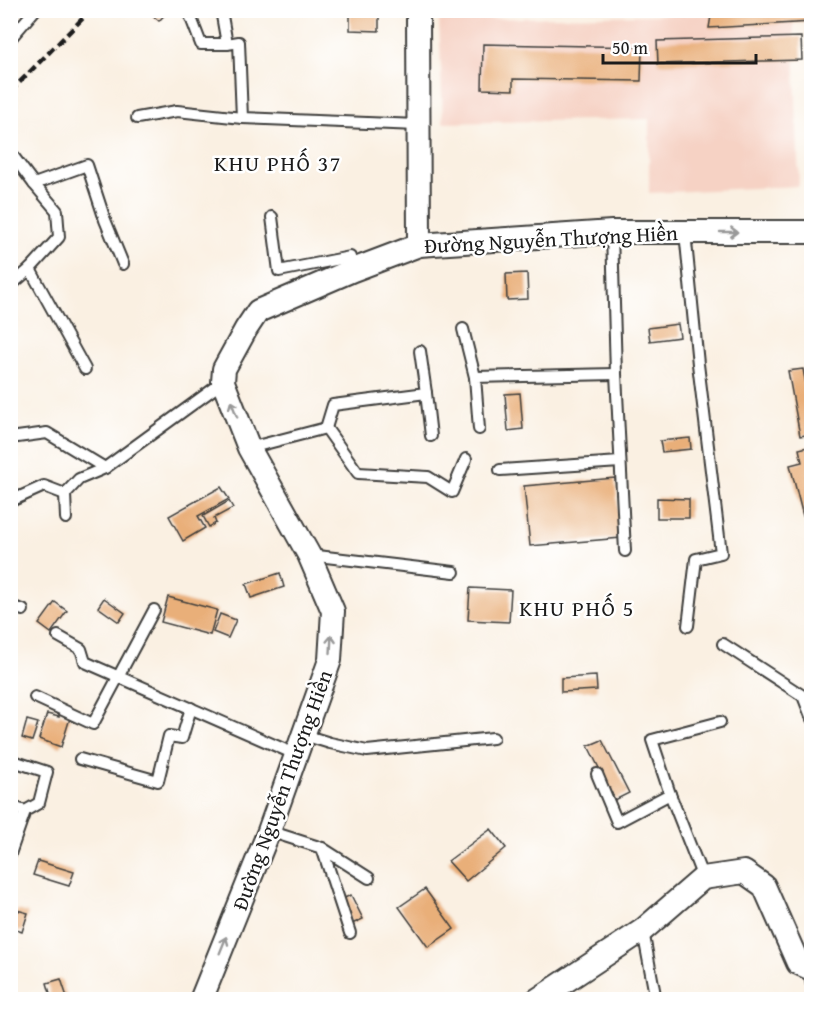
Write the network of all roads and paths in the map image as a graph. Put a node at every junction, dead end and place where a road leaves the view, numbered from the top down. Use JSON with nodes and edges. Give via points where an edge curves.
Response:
{"nodes":[{"id":1,"x":35,"y":10,"type":"edge"},
{"id":2,"x":188,"y":10,"type":"edge"},
{"id":3,"x":221,"y":10,"type":"edge"},
{"id":4,"x":418,"y":10,"type":"edge"},
{"id":5,"x":10,"y":39,"type":"edge"},
{"id":6,"x":227,"y":44,"type":"junction"},
{"id":7,"x":137,"y":118,"type":"dead end"},
{"id":8,"x":242,"y":118,"type":"junction"},
{"id":9,"x":418,"y":125,"type":"junction"},
{"id":10,"x":10,"y":152,"type":"edge"},
{"id":11,"x":34,"y":184,"type":"junction"},
{"id":12,"x":272,"y":217,"type":"dead end"},
{"id":13,"x":612,"y":232,"type":"junction"},
{"id":14,"x":686,"y":232,"type":"junction"},
{"id":15,"x":812,"y":232,"type":"edge"},
{"id":16,"x":419,"y":245,"type":"junction"},
{"id":17,"x":123,"y":264,"type":"dead end"},
{"id":18,"x":30,"y":269,"type":"junction"},
{"id":19,"x":353,"y":270,"type":"junction"},
{"id":20,"x":10,"y":286,"type":"edge"},
{"id":21,"x":463,"y":328,"type":"dead end"},
{"id":22,"x":420,"y":351,"type":"dead end"},
{"id":23,"x":86,"y":369,"type":"dead end"},
{"id":24,"x":616,"y":374,"type":"junction"},
{"id":25,"x":475,"y":376,"type":"junction"},
{"id":26,"x":223,"y":382,"type":"junction"},
{"id":27,"x":426,"y":393,"type":"junction"},
{"id":28,"x":326,"y":428,"type":"junction"},
{"id":29,"x":479,"y":429,"type":"dead end"},
{"id":30,"x":431,"y":436,"type":"dead end"},
{"id":31,"x":10,"y":438,"type":"edge"},
{"id":32,"x":249,"y":448,"type":"junction"},
{"id":33,"x":466,"y":459,"type":"dead end"},
{"id":34,"x":620,"y":462,"type":"junction"},
{"id":35,"x":105,"y":468,"type":"junction"},
{"id":36,"x":500,"y":470,"type":"dead end"},
{"id":37,"x":65,"y":494,"type":"junction"},
{"id":38,"x":13,"y":500,"type":"dead end"},
{"id":39,"x":66,"y":518,"type":"dead end"},
{"id":40,"x":625,"y":551,"type":"dead end"},
{"id":41,"x":309,"y":555,"type":"junction"},
{"id":42,"x":454,"y":572,"type":"dead end"},
{"id":43,"x":10,"y":606,"type":"edge"},
{"id":44,"x":23,"y":610,"type":"dead end"},
{"id":45,"x":154,"y":610,"type":"dead end"},
{"id":46,"x":688,"y":626,"type":"dead end"},
{"id":47,"x":58,"y":636,"type":"dead end"},
{"id":48,"x":723,"y":644,"type":"dead end"},
{"id":49,"x":118,"y":676,"type":"junction"},
{"id":50,"x":35,"y":697,"type":"dead end"},
{"id":51,"x":191,"y":708,"type":"junction"},
{"id":52,"x":812,"y":718,"type":"edge"},
{"id":53,"x":720,"y":722,"type":"dead end"},
{"id":54,"x":493,"y":738,"type":"dead end"},
{"id":55,"x":300,"y":745,"type":"junction"},
{"id":56,"x":80,"y":759,"type":"dead end"},
{"id":57,"x":10,"y":760,"type":"edge"},
{"id":58,"x":597,"y":774,"type":"dead end"},
{"id":59,"x":670,"y":794,"type":"junction"},
{"id":60,"x":10,"y":806,"type":"edge"},
{"id":61,"x":25,"y":811,"type":"junction"},
{"id":62,"x":269,"y":831,"type":"junction"},
{"id":63,"x":13,"y":837,"type":"edge"},
{"id":64,"x":322,"y":848,"type":"junction"},
{"id":65,"x":10,"y":854,"type":"edge"},
{"id":66,"x":369,"y":878,"type":"dead end"},
{"id":67,"x":703,"y":879,"type":"junction"},
{"id":68,"x":643,"y":930,"type":"junction"},
{"id":69,"x":350,"y":933,"type":"dead end"},
{"id":70,"x":811,"y":974,"type":"edge"},
{"id":71,"x":201,"y":999,"type":"edge"},
{"id":72,"x":537,"y":999,"type":"edge"},
{"id":73,"x":656,"y":999,"type":"edge"}],
"edges":[{"from":1,"to":5,"type":"lane"},
{"from":2,"to":6,"type":"lane","via":[[201,44]]},
{"from":3,"to":6,"type":"lane"},
{"from":4,"to":9,"type":"street"},
{"from":6,"to":8,"type":"lane","via":[[239,42]]},
{"from":7,"to":8,"type":"lane","via":[[177,111]]},
{"from":8,"to":9,"type":"lane"},
{"from":9,"to":16,"type":"street"},
{"from":10,"to":11,"type":"lane"},
{"from":11,"to":17,"type":"lane","via":[[87,165]]},
{"from":11,"to":18,"type":"lane","via":[[57,211],[59,237]]},
{"from":12,"to":19,"type":"lane","via":[[279,271],[350,257]]},
{"from":13,"to":14,"type":"street","name":"Đường Nguyễn Thượng Hiền"},
{"from":13,"to":16,"type":"street","name":"Đường Nguyễn Thượng Hiền"},
{"from":13,"to":24,"type":"lane"},
{"from":14,"to":15,"type":"street","name":"Đường Nguyễn Thượng Hiền","one_way":true},
{"from":14,"to":46,"type":"lane","via":[[721,553],[696,559]]},
{"from":16,"to":19,"type":"street","name":"Đường Nguyễn Thượng Hiền"},
{"from":18,"to":20,"type":"lane"},
{"from":18,"to":23,"type":"lane"},
{"from":19,"to":26,"type":"street","name":"Đường Nguyễn Thượng Hiền","via":[[258,311],[224,369]]},
{"from":21,"to":25,"type":"lane"},
{"from":22,"to":27,"type":"lane"},
{"from":24,"to":25,"type":"lane"},
{"from":24,"to":34,"type":"lane"},
{"from":25,"to":29,"type":"lane"},
{"from":32,"to":26,"type":"street","name":"Đường Nguyễn Thượng Hiền","one_way":true},
{"from":26,"to":35,"type":"lane"},
{"from":27,"to":28,"type":"lane","via":[[333,405]]},
{"from":27,"to":30,"type":"lane"},
{"from":28,"to":32,"type":"lane"},
{"from":28,"to":33,"type":"lane","via":[[358,473],[428,477],[452,492]]},
{"from":31,"to":35,"type":"lane","via":[[47,433]]},
{"from":32,"to":41,"type":"street","name":"Đường Nguyễn Thượng Hiền"},
{"from":34,"to":36,"type":"lane"},
{"from":34,"to":40,"type":"lane"},
{"from":35,"to":37,"type":"lane","via":[[80,479]]},
{"from":37,"to":38,"type":"lane","via":[[44,486]]},
{"from":37,"to":39,"type":"lane"},
{"from":41,"to":42,"type":"lane"},
{"from":55,"to":41,"type":"street","name":"Đường Nguyễn Thượng Hiền","one_way":true,"via":[[330,660],[333,610]]},
{"from":43,"to":44,"type":"lane"},
{"from":45,"to":49,"type":"lane"},
{"from":47,"to":49,"type":"lane","via":[[81,649],[85,662]]},
{"from":48,"to":52,"type":"lane","via":[[803,696]]},
{"from":49,"to":50,"type":"lane","via":[[93,724]]},
{"from":49,"to":51,"type":"lane"},
{"from":51,"to":55,"type":"lane"},
{"from":51,"to":56,"type":"lane","via":[[182,738],[169,736],[159,781]]},
{"from":53,"to":59,"type":"lane","via":[[651,740]]},
{"from":54,"to":55,"type":"lane","via":[[367,751],[330,743]]},
{"from":55,"to":62,"type":"street","name":"Đường Nguyễn Thượng Hiền"},
{"from":57,"to":61,"type":"lane","via":[[47,772],[39,803]]},
{"from":58,"to":59,"type":"lane","via":[[617,822]]},
{"from":59,"to":67,"type":"lane"},
{"from":60,"to":61,"type":"lane"},
{"from":61,"to":63,"type":"lane"},
{"from":62,"to":64,"type":"lane"},
{"from":71,"to":62,"type":"street","name":"Đường Nguyễn Thượng Hiền","one_way":true},
{"from":63,"to":65,"type":"lane"},
{"from":64,"to":66,"type":"lane"},
{"from":64,"to":69,"type":"lane"},
{"from":67,"to":68,"type":"street"},
{"from":67,"to":70,"type":"street","via":[[744,872],[764,886],[798,963]]},
{"from":68,"to":72,"type":"street"},
{"from":68,"to":73,"type":"lane"}]}
